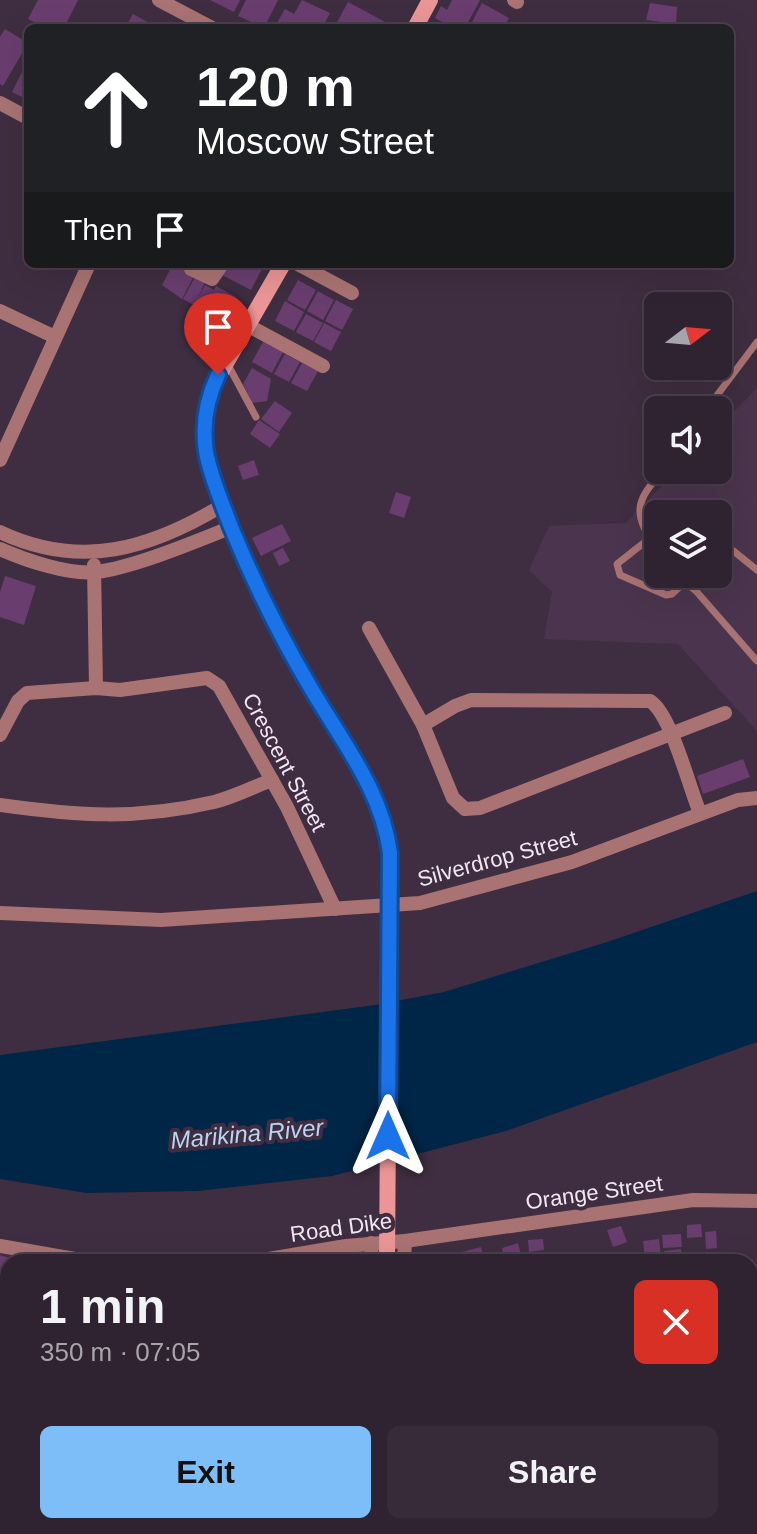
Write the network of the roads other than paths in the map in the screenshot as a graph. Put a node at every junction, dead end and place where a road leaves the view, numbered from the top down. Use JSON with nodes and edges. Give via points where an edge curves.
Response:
{"nodes":[{"id":1,"x":159,"y":0,"type":"edge"},
{"id":2,"x":430,"y":0,"type":"edge"},
{"id":3,"x":204,"y":24,"type":"edge"},
{"id":4,"x":417,"y":24,"type":"edge"},
{"id":5,"x":0,"y":103,"type":"edge"},
{"id":6,"x":24,"y":116,"type":"edge"},
{"id":7,"x":87,"y":268,"type":"edge"},
{"id":8,"x":219,"y":268,"type":"edge"},
{"id":9,"x":281,"y":268,"type":"edge"},
{"id":10,"x":305,"y":268,"type":"edge"},
{"id":11,"x":191,"y":269,"type":"dead end"},
{"id":12,"x":352,"y":293,"type":"dead end"},
{"id":13,"x":0,"y":311,"type":"edge"},
{"id":14,"x":247,"y":325,"type":"junction"},
{"id":15,"x":55,"y":337,"type":"junction"},
{"id":16,"x":757,"y":342,"type":"edge"},
{"id":17,"x":226,"y":361,"type":"junction"},
{"id":18,"x":323,"y":366,"type":"dead end"},
{"id":19,"x":716,"y":396,"type":"edge"},
{"id":20,"x":256,"y":417,"type":"dead end"},
{"id":21,"x":6,"y":431,"type":"edge"},
{"id":22,"x":0,"y":460,"type":"edge"},
{"id":23,"x":653,"y":484,"type":"edge"},
{"id":24,"x":223,"y":505,"type":"junction"},
{"id":25,"x":644,"y":523,"type":"edge"},
{"id":26,"x":232,"y":527,"type":"junction"},
{"id":27,"x":0,"y":532,"type":"edge"},
{"id":28,"x":644,"y":542,"type":"edge"},
{"id":29,"x":38,"y":547,"type":"junction"},
{"id":30,"x":0,"y":549,"type":"edge"},
{"id":31,"x":732,"y":550,"type":"edge"},
{"id":32,"x":94,"y":553,"type":"junction"},
{"id":33,"x":33,"y":564,"type":"junction"},
{"id":34,"x":757,"y":570,"type":"edge"},
{"id":35,"x":94,"y":572,"type":"junction"},
{"id":36,"x":644,"y":585,"type":"edge"},
{"id":37,"x":650,"y":588,"type":"edge"},
{"id":38,"x":678,"y":588,"type":"edge"},
{"id":39,"x":692,"y":588,"type":"edge"},
{"id":40,"x":369,"y":628,"type":"dead end"},
{"id":41,"x":757,"y":661,"type":"edge"},
{"id":42,"x":96,"y":688,"type":"junction"},
{"id":43,"x":725,"y":713,"type":"dead end"},
{"id":44,"x":423,"y":725,"type":"junction"},
{"id":45,"x":0,"y":735,"type":"edge"},
{"id":46,"x":672,"y":735,"type":"junction"},
{"id":47,"x":272,"y":780,"type":"junction"},
{"id":48,"x":757,"y":798,"type":"edge"},
{"id":49,"x":0,"y":805,"type":"edge"},
{"id":50,"x":700,"y":813,"type":"junction"},
{"id":51,"x":335,"y":909,"type":"junction"},
{"id":52,"x":0,"y":913,"type":"edge"},
{"id":53,"x":757,"y":1201,"type":"edge"},
{"id":54,"x":438,"y":1236,"type":"joint"},
{"id":55,"x":405,"y":1241,"type":"junction"},
{"id":56,"x":371,"y":1243,"type":"junction"},
{"id":57,"x":0,"y":1246,"type":"edge"},
{"id":58,"x":46,"y":1254,"type":"edge"},
{"id":59,"x":303,"y":1254,"type":"edge"},
{"id":60,"x":372,"y":1254,"type":"edge"},
{"id":61,"x":387,"y":1254,"type":"edge"},
{"id":62,"x":404,"y":1254,"type":"edge"}],
"edges":[{"from":1,"to":3,"type":"street"},
{"from":2,"to":4,"type":"street"},
{"from":5,"to":6,"type":"street"},
{"from":7,"to":15,"type":"street"},
{"from":8,"to":11,"type":"street","via":[[212,279]]},
{"from":9,"to":14,"type":"street"},
{"from":10,"to":12,"type":"street"},
{"from":13,"to":15,"type":"street"},
{"from":14,"to":17,"type":"street"},
{"from":14,"to":18,"type":"street"},
{"from":15,"to":21,"type":"street"},
{"from":16,"to":19,"type":"lane"},
{"from":17,"to":20,"type":"lane"},
{"from":17,"to":24,"type":"street","via":[[211,389],[204,428]]},
{"from":21,"to":22,"type":"street"},
{"from":23,"to":25,"type":"lane","via":[[640,501]]},
{"from":24,"to":26,"type":"street"},
{"from":24,"to":32,"type":"street","via":[[124,550]]},
{"from":26,"to":35,"type":"street"},
{"from":26,"to":61,"type":"street","bridge":true,"via":[[285,643],[372,790],[384,820],[390,853]]},
{"from":27,"to":29,"type":"street"},
{"from":28,"to":36,"type":"lane","via":[[617,564],[620,575]]},
{"from":29,"to":32,"type":"street"},
{"from":29,"to":33,"type":"street"},
{"from":30,"to":33,"type":"street"},
{"from":31,"to":34,"type":"lane"},
{"from":32,"to":35,"type":"street"},
{"from":33,"to":35,"type":"street"},
{"from":35,"to":42,"type":"street"},
{"from":37,"to":38,"type":"lane","via":[[666,595]]},
{"from":39,"to":41,"type":"lane"},
{"from":40,"to":44,"type":"street"},
{"from":42,"to":45,"type":"street","name":"Crescent Street","via":[[27,693]]},
{"from":42,"to":47,"type":"street","name":"Crescent Street","via":[[120,690],[207,678],[219,686]]},
{"from":43,"to":46,"type":"street"},
{"from":44,"to":46,"type":"street","via":[[471,700],[643,699],[656,704]]},
{"from":44,"to":46,"type":"street","via":[[453,798],[465,809],[480,808]]},
{"from":46,"to":50,"type":"street"},
{"from":47,"to":49,"type":"street","via":[[218,801],[159,813],[116,816]]},
{"from":47,"to":51,"type":"street","name":"Crescent Street"},
{"from":48,"to":50,"type":"street","name":"Silverdrop Street"},
{"from":50,"to":51,"type":"street","name":"Silverdrop Street","via":[[572,862],[420,903]]},
{"from":51,"to":52,"type":"street","name":"Silverdrop Street","via":[[161,920]]},
{"from":53,"to":54,"type":"street","name":"Orange Street","via":[[693,1200]]},
{"from":54,"to":55,"type":"street","name":"Road Dike"},
{"from":55,"to":56,"type":"street","name":"Road Dike"},
{"from":55,"to":62,"type":"street"},
{"from":56,"to":59,"type":"street","name":"Road Dike"},
{"from":56,"to":60,"type":"street"},
{"from":57,"to":58,"type":"street"}]}
